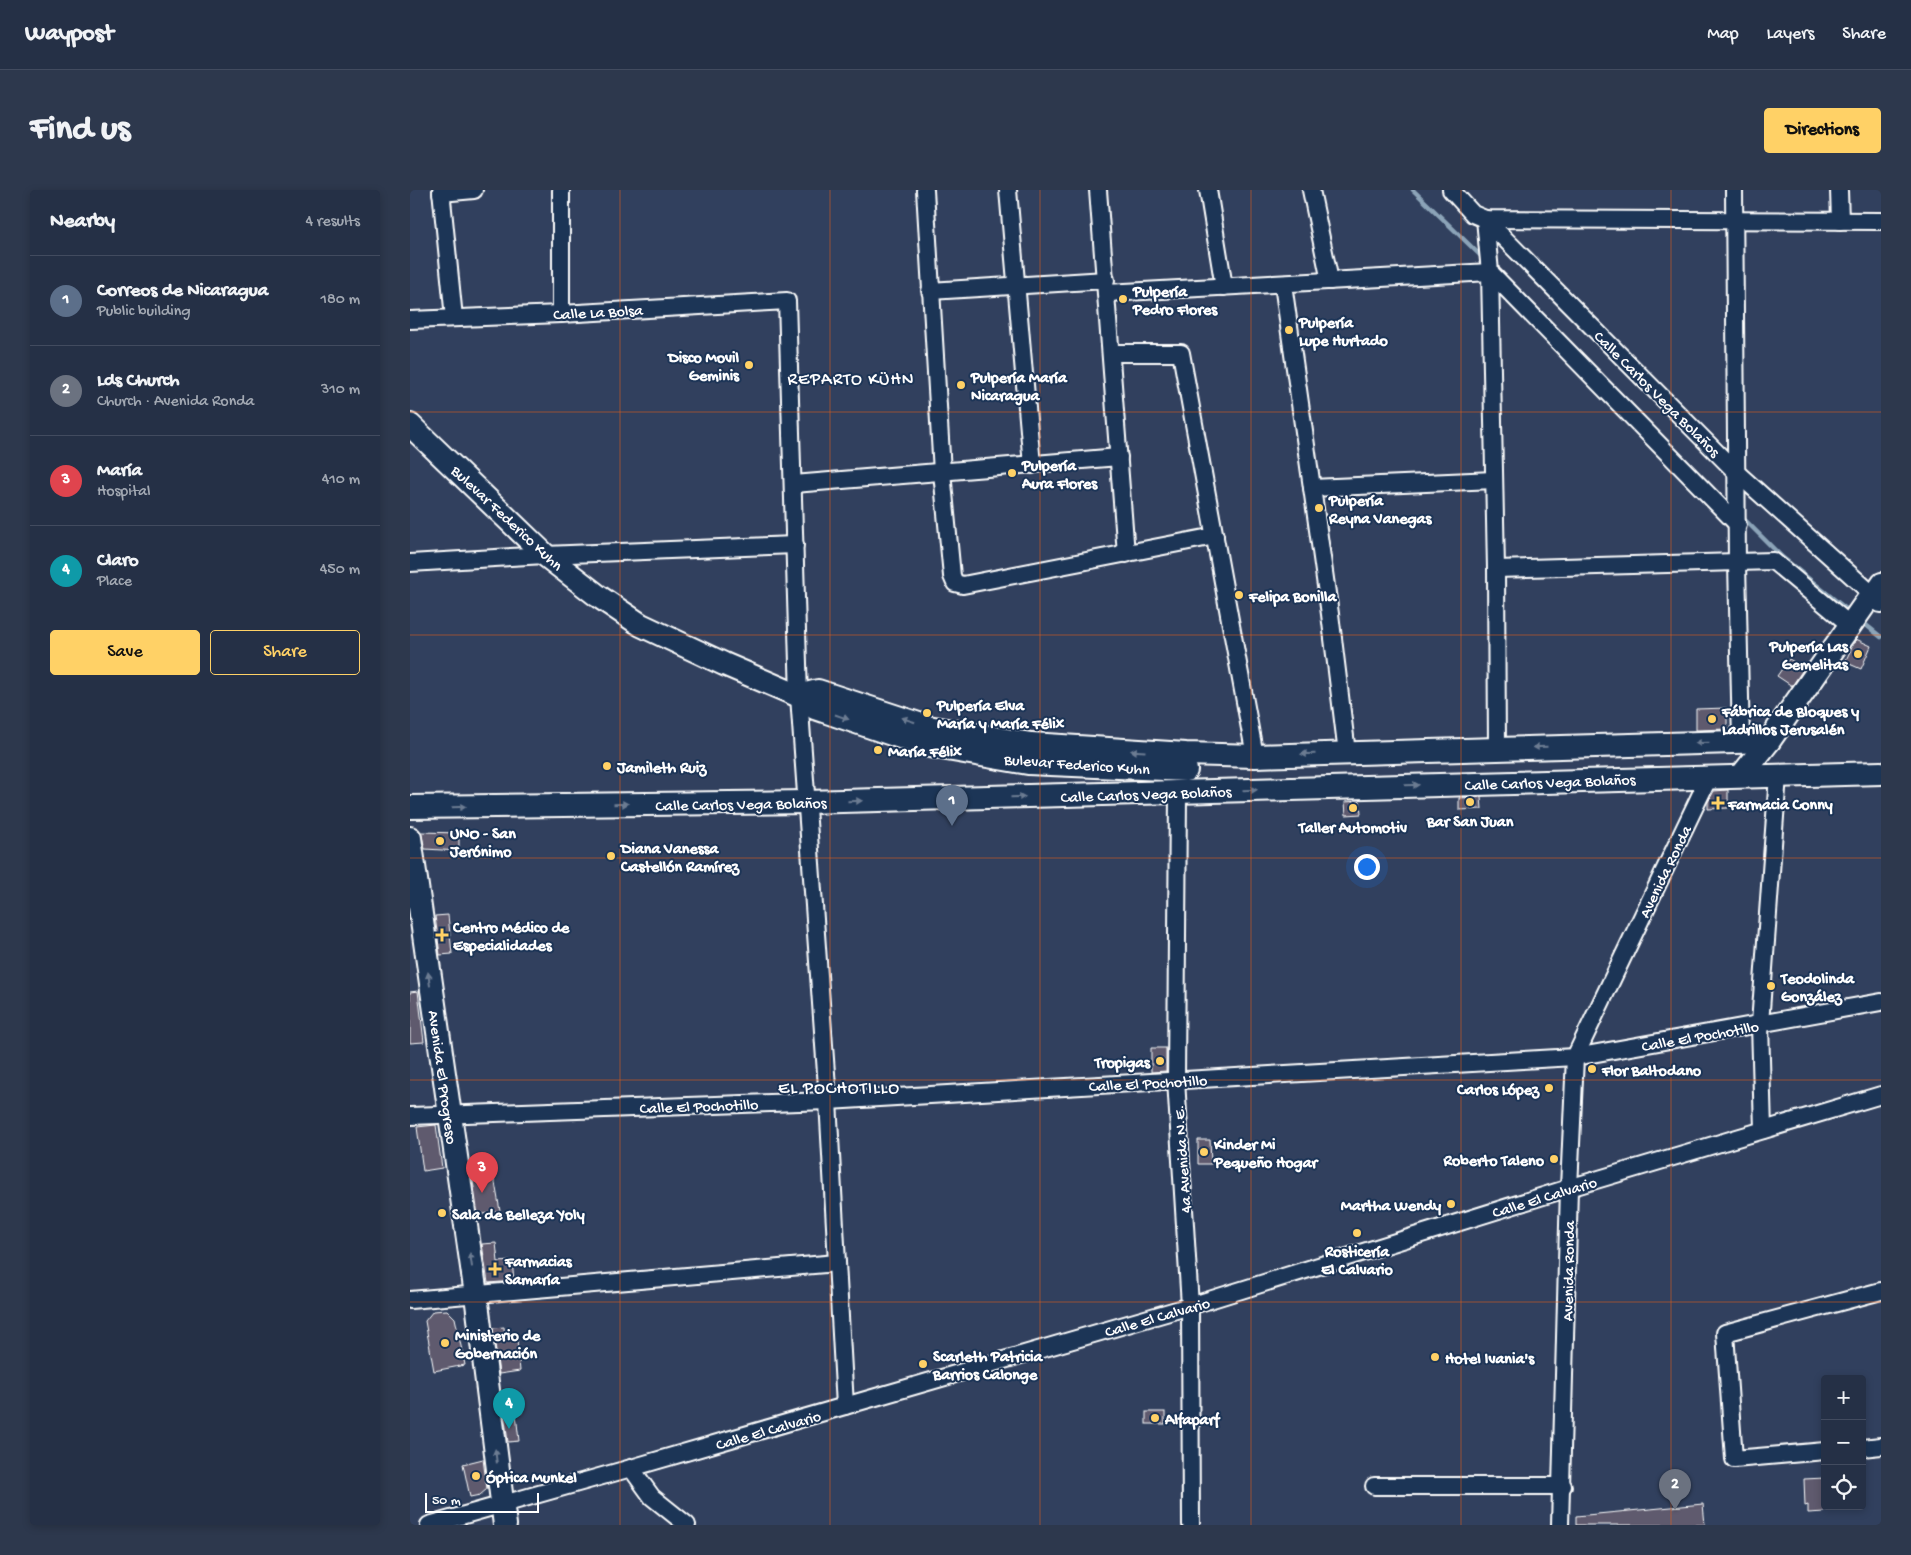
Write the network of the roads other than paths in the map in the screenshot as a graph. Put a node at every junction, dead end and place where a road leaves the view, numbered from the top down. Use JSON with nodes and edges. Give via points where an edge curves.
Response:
{"nodes":[{"id":1,"x":474,"y":190,"type":"edge"},
{"id":2,"x":561,"y":190,"type":"edge"},
{"id":3,"x":925,"y":190,"type":"edge"},
{"id":4,"x":1008,"y":190,"type":"edge"},
{"id":5,"x":1098,"y":190,"type":"edge"},
{"id":6,"x":1208,"y":190,"type":"edge"},
{"id":7,"x":1311,"y":190,"type":"edge"},
{"id":8,"x":1451,"y":190,"type":"edge"},
{"id":9,"x":1734,"y":190,"type":"edge"},
{"id":10,"x":1840,"y":190,"type":"edge"},
{"id":11,"x":441,"y":192,"type":"edge"},
{"id":12,"x":1485,"y":219,"type":"junction"},
{"id":13,"x":1734,"y":220,"type":"junction"},
{"id":14,"x":1840,"y":221,"type":"junction"},
{"id":15,"x":1881,"y":221,"type":"edge"},
{"id":16,"x":1490,"y":270,"type":"junction"},
{"id":17,"x":1330,"y":281,"type":"junction"},
{"id":18,"x":1283,"y":284,"type":"junction"},
{"id":19,"x":1018,"y":286,"type":"junction"},
{"id":20,"x":1106,"y":287,"type":"junction"},
{"id":21,"x":1224,"y":288,"type":"junction"},
{"id":22,"x":930,"y":292,"type":"junction"},
{"id":23,"x":561,"y":314,"type":"junction"},
{"id":24,"x":454,"y":318,"type":"junction"},
{"id":25,"x":410,"y":320,"type":"edge"},
{"id":26,"x":1112,"y":353,"type":"junction"},
{"id":27,"x":410,"y":425,"type":"edge"},
{"id":28,"x":1119,"y":457,"type":"junction"},
{"id":29,"x":1032,"y":465,"type":"junction"},
{"id":30,"x":942,"y":472,"type":"junction"},
{"id":31,"x":1737,"y":473,"type":"junction"},
{"id":32,"x":1494,"y":480,"type":"junction"},
{"id":33,"x":794,"y":484,"type":"junction"},
{"id":34,"x":1312,"y":488,"type":"junction"},
{"id":35,"x":1738,"y":525,"type":"junction"},
{"id":36,"x":1214,"y":536,"type":"junction"},
{"id":37,"x":795,"y":545,"type":"junction"},
{"id":38,"x":1126,"y":554,"type":"junction"},
{"id":39,"x":545,"y":555,"type":"junction"},
{"id":40,"x":410,"y":562,"type":"edge"},
{"id":41,"x":1737,"y":563,"type":"junction"},
{"id":42,"x":1496,"y":569,"type":"junction"},
{"id":43,"x":1876,"y":593,"type":"edge"},
{"id":44,"x":1852,"y":622,"type":"junction"},
{"id":45,"x":799,"y":696,"type":"junction"},
{"id":46,"x":1769,"y":741,"type":"junction"},
{"id":47,"x":1741,"y":742,"type":"junction"},
{"id":48,"x":1497,"y":748,"type":"junction"},
{"id":49,"x":1347,"y":753,"type":"junction"},
{"id":50,"x":1255,"y":756,"type":"junction"},
{"id":51,"x":1186,"y":762,"type":"junction"},
{"id":52,"x":1881,"y":773,"type":"edge"},
{"id":53,"x":1778,"y":775,"type":"junction"},
{"id":54,"x":1742,"y":776,"type":"junction"},
{"id":55,"x":1709,"y":777,"type":"junction"},
{"id":56,"x":1182,"y":792,"type":"junction"},
{"id":57,"x":806,"y":802,"type":"junction"},
{"id":58,"x":410,"y":807,"type":"edge"},
{"id":59,"x":410,"y":838,"type":"edge"},
{"id":60,"x":1881,"y":1002,"type":"edge"},
{"id":61,"x":1760,"y":1024,"type":"junction"},
{"id":62,"x":1575,"y":1057,"type":"junction"},
{"id":63,"x":1176,"y":1080,"type":"junction"},
{"id":64,"x":1881,"y":1095,"type":"edge"},
{"id":65,"x":828,"y":1101,"type":"junction"},
{"id":66,"x":449,"y":1114,"type":"junction"},
{"id":67,"x":410,"y":1116,"type":"edge"},
{"id":68,"x":1763,"y":1130,"type":"junction"},
{"id":69,"x":1569,"y":1188,"type":"junction"},
{"id":70,"x":837,"y":1263,"type":"junction"},
{"id":71,"x":1881,"y":1291,"type":"edge"},
{"id":72,"x":476,"y":1295,"type":"junction"},
{"id":73,"x":410,"y":1300,"type":"edge"},
{"id":74,"x":1190,"y":1306,"type":"junction"},
{"id":75,"x":845,"y":1406,"type":"junction"},
{"id":76,"x":1881,"y":1446,"type":"edge"},
{"id":77,"x":1866,"y":1448,"type":"edge"},
{"id":78,"x":1821,"y":1451,"type":"edge"},
{"id":79,"x":631,"y":1468,"type":"junction"},
{"id":80,"x":1374,"y":1486,"type":"dead end"},
{"id":81,"x":1562,"y":1486,"type":"junction"},
{"id":82,"x":503,"y":1515,"type":"edge"},
{"id":83,"x":429,"y":1525,"type":"edge"},
{"id":84,"x":687,"y":1525,"type":"edge"},
{"id":85,"x":1191,"y":1525,"type":"edge"},
{"id":86,"x":1560,"y":1525,"type":"edge"}],
"edges":[{"from":1,"to":11,"type":"street"},
{"from":2,"to":23,"type":"street"},
{"from":3,"to":22,"type":"street"},
{"from":4,"to":19,"type":"street"},
{"from":5,"to":20,"type":"street"},
{"from":6,"to":21,"type":"street"},
{"from":7,"to":17,"type":"street"},
{"from":8,"to":12,"type":"street","name":"Calle Carlos Vega Bolaños","via":[[1473,214]]},
{"from":9,"to":13,"type":"street"},
{"from":10,"to":14,"type":"street"},
{"from":11,"to":24,"type":"street"},
{"from":12,"to":13,"type":"street"},
{"from":12,"to":16,"type":"street"},
{"from":12,"to":31,"type":"street","name":"Calle Carlos Vega Bolaños"},
{"from":13,"to":14,"type":"street"},
{"from":13,"to":31,"type":"street"},
{"from":14,"to":15,"type":"street"},
{"from":16,"to":17,"type":"street"},
{"from":16,"to":32,"type":"street"},
{"from":16,"to":35,"type":"street"},
{"from":17,"to":18,"type":"street"},
{"from":18,"to":21,"type":"street"},
{"from":18,"to":34,"type":"street"},
{"from":19,"to":20,"type":"street"},
{"from":19,"to":22,"type":"street"},
{"from":19,"to":29,"type":"street"},
{"from":20,"to":21,"type":"street"},
{"from":20,"to":26,"type":"street"},
{"from":22,"to":30,"type":"street"},
{"from":23,"to":24,"type":"street","name":"Calle La Bolsa"},
{"from":23,"to":33,"type":"street","name":"Calle La Bolsa","via":[[787,301]]},
{"from":24,"to":25,"type":"street","name":"Calle La Bolsa"},
{"from":26,"to":28,"type":"street"},
{"from":26,"to":36,"type":"street","via":[[1181,354]]},
{"from":27,"to":39,"type":"street","name":"Bulevar Federico Kuhn"},
{"from":28,"to":29,"type":"street"},
{"from":28,"to":38,"type":"street"},
{"from":29,"to":30,"type":"street"},
{"from":30,"to":33,"type":"street"},
{"from":30,"to":38,"type":"street","via":[[955,583],[963,585]]},
{"from":31,"to":35,"type":"street"},
{"from":31,"to":43,"type":"street","name":"Calle Carlos Vega Bolaños"},
{"from":32,"to":34,"type":"street"},
{"from":32,"to":42,"type":"street"},
{"from":33,"to":37,"type":"street"},
{"from":34,"to":49,"type":"street"},
{"from":35,"to":41,"type":"street"},
{"from":36,"to":38,"type":"street"},
{"from":36,"to":50,"type":"street"},
{"from":37,"to":39,"type":"street"},
{"from":37,"to":45,"type":"street"},
{"from":39,"to":40,"type":"street"},
{"from":39,"to":45,"type":"street","name":"Bulevar Federico Kuhn","via":[[640,624]]},
{"from":41,"to":42,"type":"street"},
{"from":41,"to":44,"type":"street","via":[[1773,561]]},
{"from":41,"to":47,"type":"street"},
{"from":42,"to":48,"type":"street"},
{"from":43,"to":44,"type":"street"},
{"from":44,"to":46,"type":"street"},
{"from":45,"to":51,"type":"street","name":"Bulevar Federico Kuhn","via":[[815,708],[924,745],[1028,763]]},
{"from":45,"to":57,"type":"street"},
{"from":46,"to":47,"type":"street","name":"Calle Carlos Vega Bolaños"},
{"from":46,"to":54,"type":"street"},
{"from":47,"to":48,"type":"street","name":"Calle Carlos Vega Bolaños","one_way":true},
{"from":48,"to":49,"type":"street","name":"Calle Carlos Vega Bolaños"},
{"from":49,"to":50,"type":"street","name":"Calle Carlos Vega Bolaños","one_way":true},
{"from":50,"to":51,"type":"street","name":"Calle Carlos Vega Bolaños"},
{"from":51,"to":56,"type":"street"},
{"from":52,"to":53,"type":"street","name":"Calle Carlos Vega Bolaños"},
{"from":53,"to":54,"type":"street","name":"Calle Carlos Vega Bolaños"},
{"from":53,"to":61,"type":"street"},
{"from":54,"to":55,"type":"street","name":"Calle Carlos Vega Bolaños"},
{"from":56,"to":55,"type":"street","name":"Calle Carlos Vega Bolaños","one_way":true},
{"from":55,"to":62,"type":"street","name":"Avenida Ronda"},
{"from":57,"to":56,"type":"street","name":"Calle Carlos Vega Bolaños","one_way":true},
{"from":56,"to":63,"type":"street","name":"4a Avenida N.E."},
{"from":58,"to":57,"type":"street","name":"Calle Carlos Vega Bolaños","one_way":true},
{"from":57,"to":65,"type":"street"},
{"from":66,"to":59,"type":"street","name":"Avenida El Progreso","one_way":true},
{"from":60,"to":61,"type":"street","name":"Calle El Pochotillo"},
{"from":61,"to":62,"type":"street","name":"Calle El Pochotillo"},
{"from":61,"to":68,"type":"street"},
{"from":62,"to":63,"type":"street","name":"Calle El Pochotillo"},
{"from":62,"to":69,"type":"street","name":"Avenida Ronda"},
{"from":63,"to":65,"type":"street","name":"Calle El Pochotillo"},
{"from":63,"to":74,"type":"street","name":"4a Avenida N.E."},
{"from":64,"to":68,"type":"street","name":"Calle El Calvario"},
{"from":65,"to":66,"type":"street","name":"Calle El Pochotillo"},
{"from":65,"to":70,"type":"street"},
{"from":66,"to":67,"type":"street","name":"Calle El Pochotillo"},
{"from":72,"to":66,"type":"street","name":"Avenida El Progreso","one_way":true},
{"from":68,"to":69,"type":"street","name":"Calle El Calvario"},
{"from":69,"to":74,"type":"street","name":"Calle El Calvario"},
{"from":69,"to":81,"type":"street","name":"Avenida Ronda"},
{"from":70,"to":72,"type":"street"},
{"from":70,"to":75,"type":"street"},
{"from":71,"to":78,"type":"street","via":[[1725,1333],[1734,1459]]},
{"from":72,"to":73,"type":"street"},
{"from":82,"to":72,"type":"street","name":"Avenida El Progreso","one_way":true},
{"from":74,"to":75,"type":"street","name":"Calle El Calvario"},
{"from":74,"to":85,"type":"street","name":"4a Avenida N.E."},
{"from":75,"to":79,"type":"street","name":"Calle El Calvario"},
{"from":76,"to":77,"type":"street"},
{"from":79,"to":82,"type":"street","name":"Calle El Calvario"},
{"from":79,"to":84,"type":"street","via":[[652,1497]]},
{"from":80,"to":81,"type":"street"},
{"from":81,"to":86,"type":"street","name":"Avenida Ronda"},
{"from":82,"to":83,"type":"street","name":"Calle El Calvario"}]}
